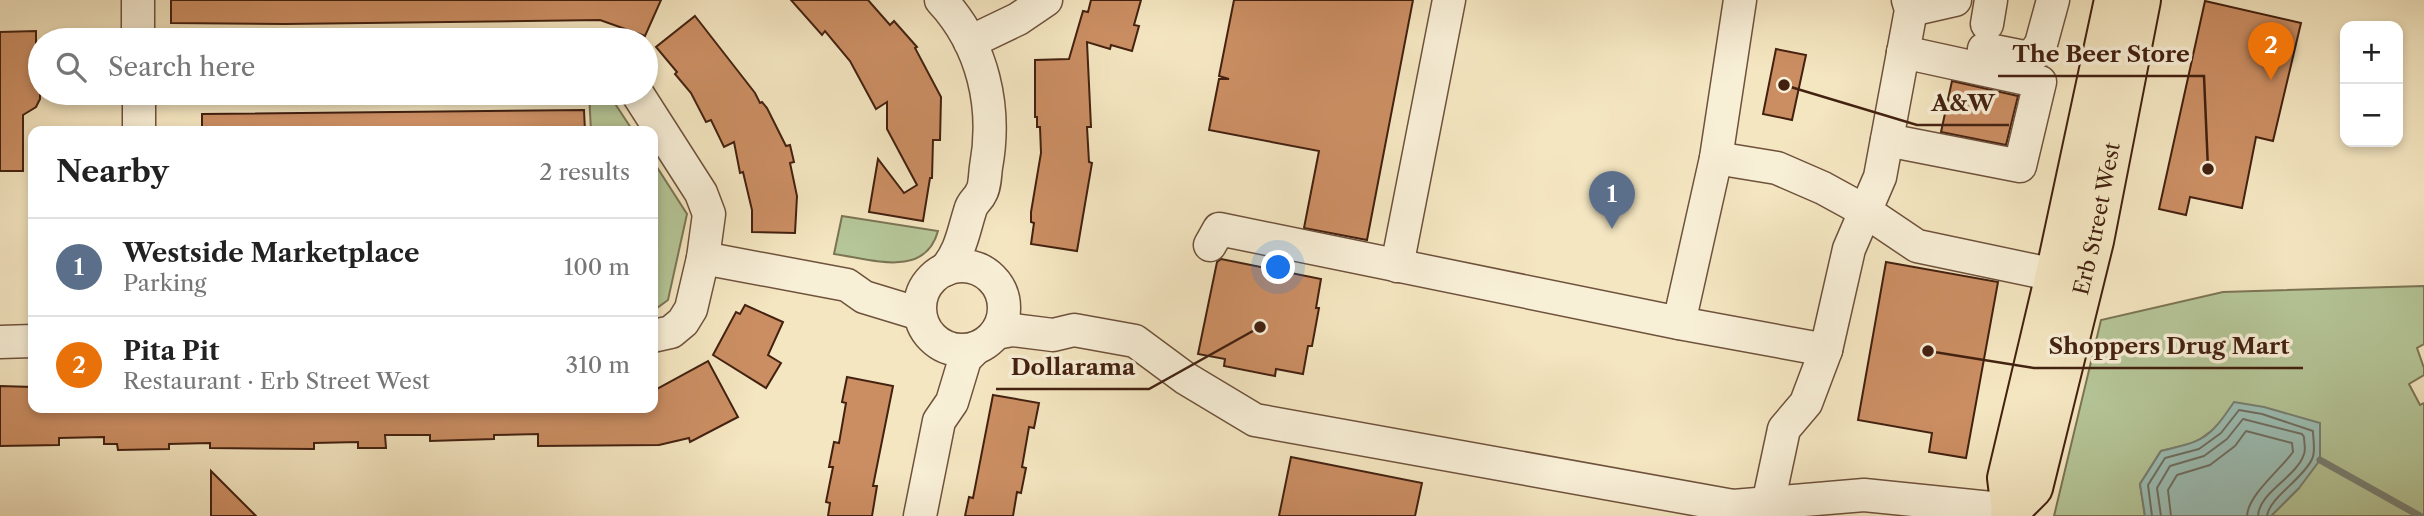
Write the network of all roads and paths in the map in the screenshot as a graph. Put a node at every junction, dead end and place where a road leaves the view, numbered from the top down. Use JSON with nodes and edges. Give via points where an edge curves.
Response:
{"nodes":[{"id":1,"x":138,"y":0,"type":"edge"},
{"id":2,"x":941,"y":0,"type":"edge"},
{"id":3,"x":1045,"y":0,"type":"edge"},
{"id":4,"x":1449,"y":0,"type":"edge"},
{"id":5,"x":1740,"y":0,"type":"edge"},
{"id":6,"x":1955,"y":0,"type":"edge"},
{"id":7,"x":2053,"y":0,"type":"edge"},
{"id":8,"x":2114,"y":0,"type":"edge"},
{"id":9,"x":2141,"y":0,"type":"edge"},
{"id":10,"x":1907,"y":24,"type":"edge"},
{"id":11,"x":138,"y":28,"type":"edge"},
{"id":12,"x":970,"y":42,"type":"junction"},
{"id":13,"x":139,"y":105,"type":"edge"},
{"id":14,"x":645,"y":105,"type":"edge"},
{"id":15,"x":139,"y":126,"type":"edge"},
{"id":16,"x":1887,"y":140,"type":"junction"},
{"id":17,"x":1716,"y":158,"type":"junction"},
{"id":18,"x":2073,"y":189,"type":"junction"},
{"id":19,"x":981,"y":194,"type":"junction"},
{"id":20,"x":1865,"y":211,"type":"junction"},
{"id":21,"x":2094,"y":241,"type":"junction"},
{"id":22,"x":1210,"y":245,"type":"dead end"},
{"id":23,"x":704,"y":258,"type":"junction"},
{"id":24,"x":1398,"y":267,"type":"junction"},
{"id":25,"x":2054,"y":275,"type":"junction"},
{"id":26,"x":938,"y":276,"type":"junction"},
{"id":27,"x":847,"y":285,"type":"junction"},
{"id":28,"x":996,"y":286,"type":"junction"},
{"id":29,"x":1679,"y":323,"type":"junction"},
{"id":30,"x":925,"y":325,"type":"junction"},
{"id":31,"x":1074,"y":330,"type":"junction"},
{"id":32,"x":658,"y":335,"type":"edge"},
{"id":33,"x":986,"y":340,"type":"junction"},
{"id":34,"x":28,"y":341,"type":"edge"},
{"id":35,"x":0,"y":342,"type":"edge"},
{"id":36,"x":1826,"y":349,"type":"junction"},
{"id":37,"x":939,"y":421,"type":"junction"},
{"id":38,"x":1768,"y":504,"type":"junction"},
{"id":39,"x":2011,"y":513,"type":"edge"},
{"id":40,"x":920,"y":516,"type":"edge"}],
"edges":[{"from":1,"to":11,"type":"street"},
{"from":2,"to":12,"type":"street"},
{"from":3,"to":12,"type":"street"},
{"from":4,"to":24,"type":"street"},
{"from":5,"to":17,"type":"street"},
{"from":6,"to":10,"type":"street"},
{"from":7,"to":10,"type":"street","via":[[2041,44],[2035,54],[2024,57]]},
{"from":8,"to":18,"type":"main road","name":"Erb Street West"},
{"from":9,"to":21,"type":"main road","name":"Erb Street West"},
{"from":10,"to":16,"type":"street"},
{"from":10,"to":16,"type":"street","via":[[2040,82],[2020,166]]},
{"from":12,"to":19,"type":"street","via":[[985,84],[990,116]]},
{"from":13,"to":15,"type":"street"},
{"from":14,"to":23,"type":"street","via":[[705,199],[709,214]]},
{"from":16,"to":20,"type":"street","via":[[1880,177]]},
{"from":17,"to":20,"type":"street","via":[[1777,169]]},
{"from":17,"to":29,"type":"street"},
{"from":18,"to":21,"type":"street"},
{"from":18,"to":25,"type":"main road","name":"Erb Street West"},
{"from":19,"to":26,"type":"street","via":[[972,204],[961,246]]},
{"from":19,"to":28,"type":"street","via":[[988,207],[984,255]]},
{"from":20,"to":25,"type":"street","via":[[1917,246]]},
{"from":20,"to":36,"type":"street","via":[[1849,249]]},
{"from":21,"to":39,"type":"main road","name":"Erb Street West","via":[[2033,488]]},
{"from":22,"to":24,"type":"street","via":[[1219,229]]},
{"from":23,"to":27,"type":"street"},
{"from":23,"to":32,"type":"street","via":[[687,316],[671,332]]},
{"from":24,"to":29,"type":"street"},
{"from":25,"to":39,"type":"main road","name":"Erb Street West","via":[[2007,478]]},
{"from":26,"to":27,"type":"street","via":[[900,285],[862,280]]},
{"from":26,"to":28,"type":"street","via":[[959,267],[973,268]]},
{"from":26,"to":30,"type":"street","via":[[922,296]]},
{"from":27,"to":30,"type":"street"},
{"from":28,"to":31,"type":"street","via":[[1022,307],[1063,321]]},
{"from":28,"to":33,"type":"street","via":[[1003,314]]},
{"from":29,"to":36,"type":"street"},
{"from":30,"to":33,"type":"street","via":[[951,349]]},
{"from":30,"to":37,"type":"street","via":[[937,355],[933,404]]},
{"from":31,"to":33,"type":"street","via":[[1053,335],[1012,330]]},
{"from":31,"to":38,"type":"street","via":[[1135,341],[1255,420],[1733,506]]},
{"from":33,"to":37,"type":"street","via":[[965,359],[953,402]]},
{"from":34,"to":35,"type":"street"},
{"from":36,"to":38,"type":"street","via":[[1806,403],[1784,429]]},
{"from":37,"to":40,"type":"street"},
{"from":38,"to":39,"type":"street","via":[[1864,495]]}]}
